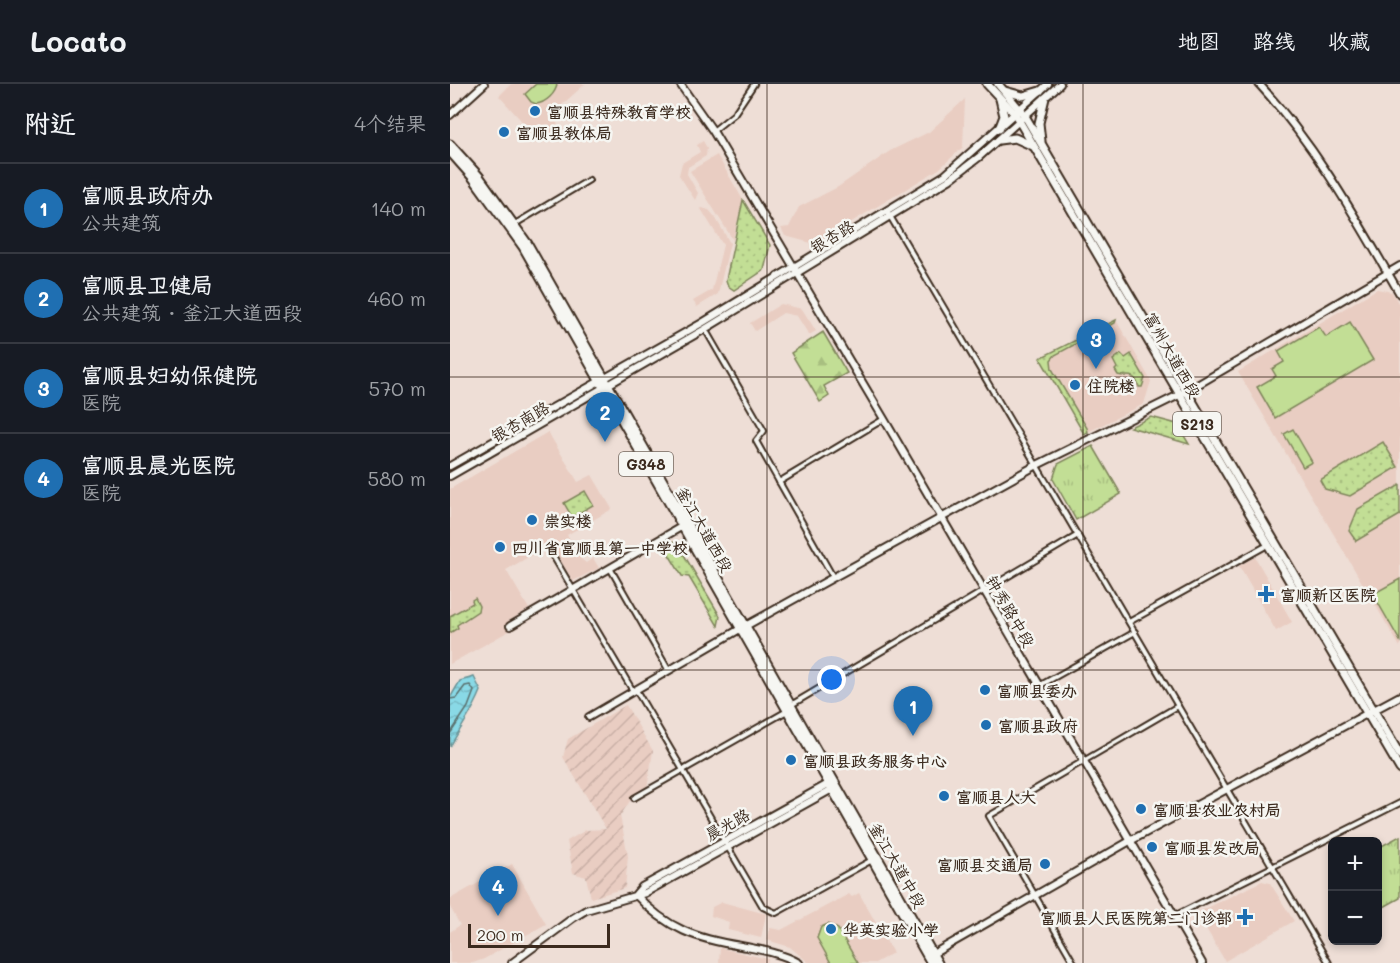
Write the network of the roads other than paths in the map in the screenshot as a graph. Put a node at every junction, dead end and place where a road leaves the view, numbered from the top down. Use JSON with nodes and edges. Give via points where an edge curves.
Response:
{"nodes":[{"id":1,"x":484,"y":84,"type":"edge"},
{"id":2,"x":680,"y":84,"type":"edge"},
{"id":3,"x":754,"y":84,"type":"edge"},
{"id":4,"x":987,"y":84,"type":"edge"},
{"id":5,"x":1048,"y":84,"type":"edge"},
{"id":6,"x":1060,"y":84,"type":"edge"},
{"id":7,"x":1259,"y":84,"type":"edge"},
{"id":8,"x":999,"y":89,"type":"edge"},
{"id":9,"x":1042,"y":95,"type":"junction"},
{"id":10,"x":450,"y":115,"type":"edge"},
{"id":11,"x":1020,"y":115,"type":"junction"},
{"id":12,"x":999,"y":129,"type":"junction"},
{"id":13,"x":713,"y":131,"type":"junction"},
{"id":14,"x":999,"y":140,"type":"junction"},
{"id":15,"x":450,"y":144,"type":"edge"},
{"id":16,"x":1038,"y":145,"type":"junction"},
{"id":17,"x":450,"y":152,"type":"edge"},
{"id":18,"x":589,"y":180,"type":"dead end"},
{"id":19,"x":889,"y":214,"type":"junction"},
{"id":20,"x":515,"y":224,"type":"junction"},
{"id":21,"x":1400,"y":266,"type":"edge"},
{"id":22,"x":795,"y":270,"type":"junction"},
{"id":23,"x":1388,"y":273,"type":"junction"},
{"id":24,"x":1400,"y":294,"type":"edge"},
{"id":25,"x":705,"y":329,"type":"junction"},
{"id":26,"x":603,"y":383,"type":"junction"},
{"id":27,"x":1183,"y":393,"type":"junction"},
{"id":28,"x":884,"y":419,"type":"junction"},
{"id":29,"x":1037,"y":465,"type":"junction"},
{"id":30,"x":450,"y":466,"type":"edge"},
{"id":31,"x":450,"y":476,"type":"edge"},
{"id":32,"x":779,"y":482,"type":"junction"},
{"id":33,"x":941,"y":518,"type":"junction"},
{"id":34,"x":681,"y":527,"type":"junction"},
{"id":35,"x":1078,"y":535,"type":"junction"},
{"id":36,"x":1264,"y":548,"type":"dead end"},
{"id":37,"x":549,"y":549,"type":"dead end"},
{"id":38,"x":610,"y":568,"type":"junction"},
{"id":39,"x":834,"y":577,"type":"junction"},
{"id":40,"x":573,"y":589,"type":"junction"},
{"id":41,"x":983,"y":591,"type":"junction"},
{"id":42,"x":1129,"y":622,"type":"junction"},
{"id":43,"x":510,"y":626,"type":"dead end"},
{"id":44,"x":742,"y":627,"type":"junction"},
{"id":45,"x":1135,"y":632,"type":"junction"},
{"id":46,"x":669,"y":671,"type":"junction"},
{"id":47,"x":1039,"y":686,"type":"junction"},
{"id":48,"x":634,"y":690,"type":"junction"},
{"id":49,"x":1400,"y":696,"type":"edge"},
{"id":50,"x":1178,"y":706,"type":"junction"},
{"id":51,"x":789,"y":708,"type":"junction"},
{"id":52,"x":1371,"y":713,"type":"junction"},
{"id":53,"x":589,"y":717,"type":"dead end"},
{"id":54,"x":1400,"y":755,"type":"edge"},
{"id":55,"x":1083,"y":761,"type":"junction"},
{"id":56,"x":1400,"y":769,"type":"edge"},
{"id":57,"x":683,"y":770,"type":"junction"},
{"id":58,"x":833,"y":785,"type":"junction"},
{"id":59,"x":1227,"y":788,"type":"junction"},
{"id":60,"x":634,"y":798,"type":"dead end"},
{"id":61,"x":1400,"y":803,"type":"edge"},
{"id":62,"x":1130,"y":841,"type":"junction"},
{"id":63,"x":726,"y":844,"type":"junction"},
{"id":64,"x":872,"y":860,"type":"junction"},
{"id":65,"x":1273,"y":866,"type":"junction"},
{"id":66,"x":636,"y":895,"type":"junction"},
{"id":67,"x":1035,"y":895,"type":"junction"},
{"id":68,"x":1174,"y":916,"type":"junction"},
{"id":69,"x":931,"y":958,"type":"edge"},
{"id":70,"x":512,"y":963,"type":"edge"},
{"id":71,"x":799,"y":963,"type":"edge"},
{"id":72,"x":938,"y":963,"type":"edge"},
{"id":73,"x":1074,"y":963,"type":"edge"},
{"id":74,"x":1202,"y":963,"type":"edge"},
{"id":75,"x":1329,"y":963,"type":"edge"}],
"edges":[{"from":1,"to":10,"type":"street"},
{"from":2,"to":13,"type":"street","name":"钟秀路中段"},
{"from":3,"to":13,"type":"street","via":[[734,114]]},
{"from":4,"to":8,"type":"main road","name":"富州大道西段","number":"S213"},
{"from":5,"to":9,"type":"street","name":"银杏路"},
{"from":6,"to":9,"type":"street","name":"银杏路"},
{"from":7,"to":23,"type":"street","via":[[1338,185]]},
{"from":8,"to":9,"type":"main road","via":[[1023,96]]},
{"from":8,"to":11,"type":"main road","name":"富州大道西段","number":"S213"},
{"from":8,"to":12,"type":"main road","via":[[1004,116]]},
{"from":9,"to":11,"type":"street","name":"银杏路"},
{"from":9,"to":16,"type":"main road"},
{"from":11,"to":12,"type":"street","name":"银杏路"},
{"from":11,"to":14,"type":"street","name":"银杏路"},
{"from":11,"to":16,"type":"main road","name":"富州大道西段","number":"S213"},
{"from":12,"to":19,"type":"street","name":"银杏路","via":[[945,175]]},
{"from":13,"to":22,"type":"street","name":"钟秀路中段"},
{"from":14,"to":16,"type":"main road","via":[[1015,138]]},
{"from":14,"to":19,"type":"street","name":"银杏路","via":[[965,169]]},
{"from":15,"to":20,"type":"main road","name":"釜江大道西段","number":"G348"},
{"from":16,"to":27,"type":"main road","name":"富州大道西段","number":"S213"},
{"from":17,"to":26,"type":"main road","name":"釜江大道西段","number":"G348","via":[[510,226]]},
{"from":18,"to":20,"type":"street"},
{"from":19,"to":22,"type":"street","name":"银杏路"},
{"from":19,"to":29,"type":"street"},
{"from":20,"to":26,"type":"main road","name":"釜江大道西段","number":"G348"},
{"from":21,"to":23,"type":"street"},
{"from":22,"to":25,"type":"street","name":"银杏路"},
{"from":22,"to":26,"type":"street","name":"银杏路"},
{"from":22,"to":28,"type":"street","name":"钟秀路中段"},
{"from":23,"to":24,"type":"street"},
{"from":23,"to":27,"type":"street"},
{"from":25,"to":26,"type":"street","name":"银杏路"},
{"from":25,"to":32,"type":"street","via":[[764,431],[756,441]]},
{"from":26,"to":30,"type":"street","name":"银杏南路"},
{"from":26,"to":31,"type":"street","name":"银杏南路"},
{"from":26,"to":34,"type":"main road","name":"釜江大道西段","number":"G348"},
{"from":26,"to":44,"type":"main road","name":"釜江大道西段","number":"G348"},
{"from":27,"to":29,"type":"street"},
{"from":27,"to":52,"type":"main road","name":"富州大道西段","number":"S213"},
{"from":28,"to":32,"type":"street"},
{"from":28,"to":33,"type":"street","name":"钟秀路中段"},
{"from":29,"to":33,"type":"street"},
{"from":29,"to":35,"type":"street"},
{"from":32,"to":39,"type":"street"},
{"from":33,"to":39,"type":"street"},
{"from":33,"to":41,"type":"street","name":"钟秀路中段"},
{"from":34,"to":38,"type":"street"},
{"from":34,"to":44,"type":"main road","name":"釜江大道西段","number":"G348"},
{"from":35,"to":41,"type":"street"},
{"from":35,"to":42,"type":"street"},
{"from":36,"to":42,"type":"street"},
{"from":37,"to":40,"type":"street"},
{"from":38,"to":40,"type":"street"},
{"from":38,"to":46,"type":"street"},
{"from":39,"to":44,"type":"street"},
{"from":40,"to":43,"type":"street"},
{"from":40,"to":48,"type":"street"},
{"from":41,"to":47,"type":"street","name":"钟秀路中段"},
{"from":41,"to":51,"type":"street"},
{"from":42,"to":45,"type":"street"},
{"from":44,"to":46,"type":"street"},
{"from":44,"to":51,"type":"main road","name":"釜江大道西段","number":"G348"},
{"from":45,"to":47,"type":"street"},
{"from":45,"to":50,"type":"street"},
{"from":46,"to":48,"type":"street"},
{"from":47,"to":55,"type":"street","name":"钟秀路中段"},
{"from":48,"to":53,"type":"street"},
{"from":48,"to":57,"type":"street"},
{"from":49,"to":52,"type":"street"},
{"from":50,"to":55,"type":"street"},
{"from":50,"to":59,"type":"street"},
{"from":51,"to":57,"type":"street"},
{"from":51,"to":58,"type":"main road","name":"釜江大道西段","number":"G348"},
{"from":52,"to":54,"type":"main road","name":"富州大道西段","number":"S213"},
{"from":52,"to":56,"type":"main road","name":"富州大道西段","number":"S213"},
{"from":52,"to":59,"type":"street"},
{"from":55,"to":62,"type":"street","name":"钟秀路中段"},
{"from":55,"to":67,"type":"street","via":[[989,816]]},
{"from":57,"to":60,"type":"street"},
{"from":57,"to":63,"type":"street"},
{"from":58,"to":63,"type":"street","name":"晨光路"},
{"from":58,"to":64,"type":"main road","name":"釜江大道中段","number":"G348"},
{"from":58,"to":69,"type":"main road","name":"釜江大道中段","number":"G348"},
{"from":59,"to":62,"type":"street"},
{"from":59,"to":65,"type":"street"},
{"from":61,"to":65,"type":"street"},
{"from":62,"to":67,"type":"street"},
{"from":62,"to":68,"type":"street","name":"钟秀路中段"},
{"from":63,"to":64,"type":"street","via":[[763,907],[776,913]]},
{"from":63,"to":66,"type":"street","name":"晨光路"},
{"from":64,"to":69,"type":"main road","name":"釜江大道中段","number":"G348"},
{"from":65,"to":68,"type":"street"},
{"from":65,"to":75,"type":"street"},
{"from":66,"to":70,"type":"street","name":"晨光路","via":[[586,910]]},
{"from":66,"to":71,"type":"street","via":[[662,920],[687,933],[779,954]]},
{"from":67,"to":69,"type":"street"},
{"from":67,"to":73,"type":"street"},
{"from":68,"to":74,"type":"street","name":"钟秀路中段"},
{"from":69,"to":72,"type":"main road","name":"釜江大道中段","number":"G348"}]}
